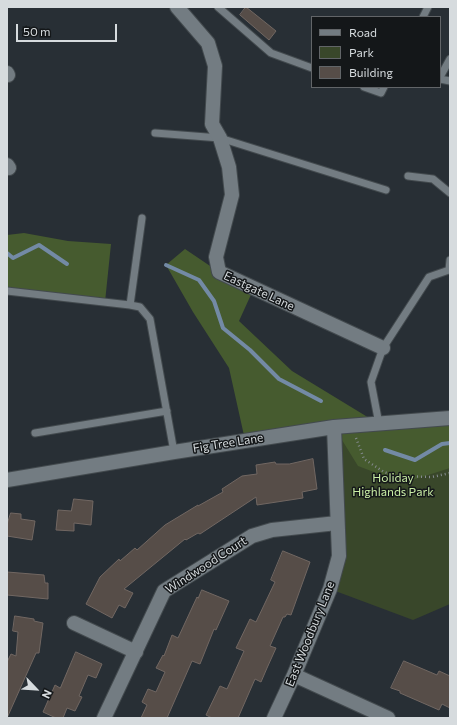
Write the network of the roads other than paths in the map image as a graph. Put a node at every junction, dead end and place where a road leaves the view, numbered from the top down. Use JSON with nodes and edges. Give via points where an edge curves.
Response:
{"nodes":[{"id":1,"x":177,"y":7,"type":"edge"},
{"id":2,"x":218,"y":7,"type":"edge"},
{"id":3,"x":428,"y":7,"type":"edge"},
{"id":4,"x":424,"y":16,"type":"edge"},
{"id":5,"x":450,"y":59,"type":"edge"},
{"id":6,"x":311,"y":68,"type":"edge"},
{"id":7,"x":441,"y":76,"type":"edge"},
{"id":8,"x":367,"y":88,"type":"edge"},
{"id":9,"x":384,"y":88,"type":"edge"},
{"id":10,"x":156,"y":133,"type":"dead end"},
{"id":11,"x":220,"y":138,"type":"junction"},
{"id":12,"x":408,"y":176,"type":"dead end"},
{"id":13,"x":386,"y":190,"type":"dead end"},
{"id":14,"x":450,"y":193,"type":"edge"},
{"id":15,"x":142,"y":218,"type":"dead end"},
{"id":16,"x":450,"y":260,"type":"edge"},
{"id":17,"x":7,"y":291,"type":"edge"},
{"id":18,"x":130,"y":305,"type":"junction"},
{"id":19,"x":383,"y":348,"type":"junction"},
{"id":20,"x":167,"y":411,"type":"junction"},
{"id":21,"x":450,"y":418,"type":"edge"},
{"id":22,"x":379,"y":424,"type":"junction"},
{"id":23,"x":334,"y":428,"type":"junction"},
{"id":24,"x":35,"y":433,"type":"dead end"},
{"id":25,"x":174,"y":452,"type":"junction"},
{"id":26,"x":7,"y":480,"type":"edge"},
{"id":27,"x":337,"y":523,"type":"junction"},
{"id":28,"x":74,"y":623,"type":"dead end"},
{"id":29,"x":136,"y":652,"type":"junction"},
{"id":30,"x":294,"y":675,"type":"junction"},
{"id":31,"x":104,"y":718,"type":"edge"},
{"id":32,"x":274,"y":718,"type":"edge"},
{"id":33,"x":388,"y":718,"type":"edge"}],
"edges":[{"from":1,"to":11,"type":"street","name":"Eastgate Lane","via":[[208,43],[215,66],[212,124]]},
{"from":2,"to":6,"type":"lane","via":[[271,53]]},
{"from":3,"to":4,"type":"lane"},
{"from":5,"to":7,"type":"lane"},
{"from":8,"to":9,"type":"lane","via":[[381,93]]},
{"from":10,"to":11,"type":"lane"},
{"from":11,"to":13,"type":"lane"},
{"from":11,"to":19,"type":"street","name":"Eastgate Lane","via":[[229,167],[232,196],[216,257],[219,272]]},
{"from":12,"to":14,"type":"lane","via":[[433,179]]},
{"from":15,"to":18,"type":"lane"},
{"from":16,"to":19,"type":"lane","via":[[450,270],[429,277]]},
{"from":17,"to":18,"type":"lane"},
{"from":18,"to":20,"type":"lane","via":[[140,307],[150,319]]},
{"from":19,"to":22,"type":"lane","via":[[372,382]]},
{"from":20,"to":24,"type":"lane"},
{"from":20,"to":25,"type":"lane"},
{"from":21,"to":22,"type":"street","name":"Fig Tree Lane"},
{"from":22,"to":23,"type":"street","name":"Fig Tree Lane"},
{"from":23,"to":25,"type":"street","name":"Fig Tree Lane"},
{"from":23,"to":27,"type":"street","name":"East Woodbury Lane"},
{"from":25,"to":26,"type":"street","name":"Fig Tree Lane"},
{"from":27,"to":29,"type":"street","name":"Windwood Court","via":[[272,530],[252,536],[164,591]]},
{"from":27,"to":30,"type":"street","name":"East Woodbury Lane","via":[[339,556],[330,589]]},
{"from":28,"to":29,"type":"street"},
{"from":29,"to":31,"type":"street","name":"Windwood Court"},
{"from":30,"to":32,"type":"street","name":"East Woodbury Lane"},
{"from":30,"to":33,"type":"street"}]}
